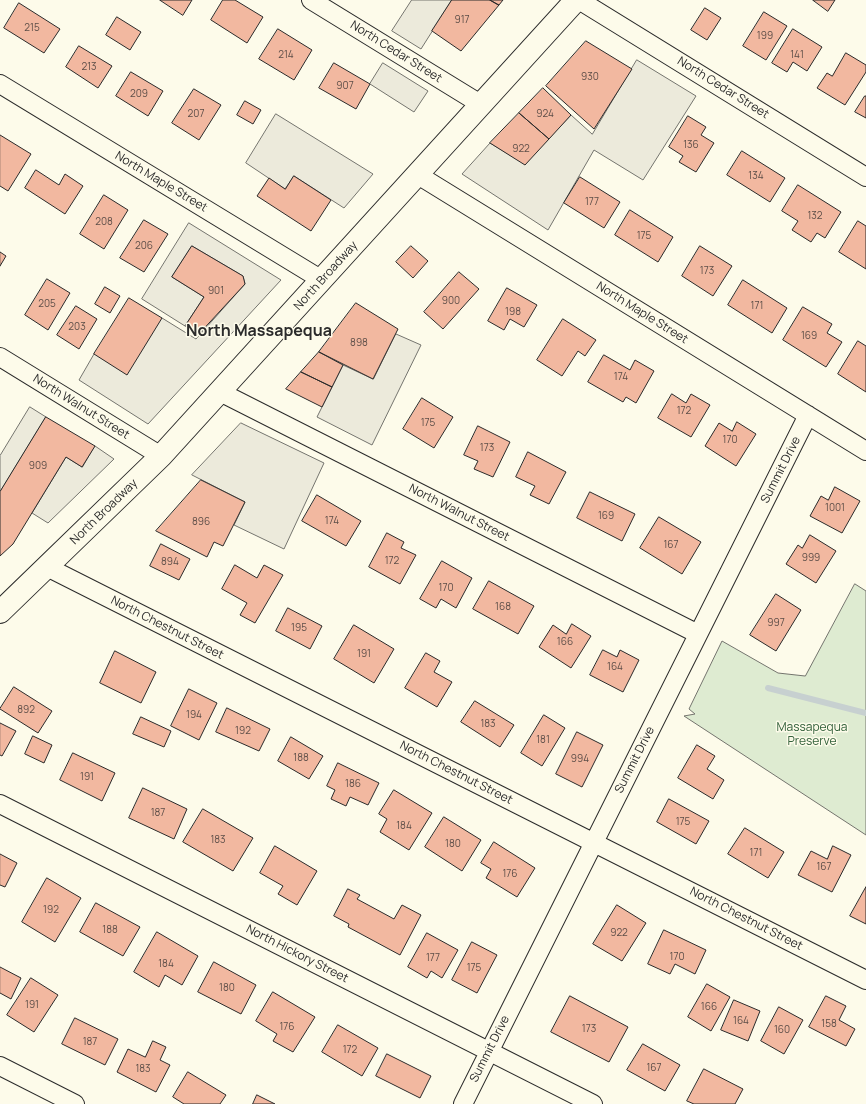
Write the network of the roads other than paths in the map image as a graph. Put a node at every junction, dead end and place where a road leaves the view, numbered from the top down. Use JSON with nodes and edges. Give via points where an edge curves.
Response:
{"nodes":[{"id":1,"x":311,"y":0,"type":"edge"},
{"id":2,"x":576,"y":0,"type":"edge"},
{"id":3,"x":579,"y":0,"type":"edge"},
{"id":4,"x":0,"y":84,"type":"edge"},
{"id":5,"x":482,"y":105,"type":"junction"},
{"id":6,"x":418,"y":175,"type":"junction"},
{"id":7,"x":866,"y":177,"type":"edge"},
{"id":8,"x":322,"y":280,"type":"junction"},
{"id":9,"x":0,"y":357,"type":"edge"},
{"id":10,"x":220,"y":392,"type":"junction"},
{"id":11,"x":808,"y":415,"type":"junction"},
{"id":12,"x":866,"y":451,"type":"edge"},
{"id":13,"x":161,"y":456,"type":"junction"},
{"id":14,"x":47,"y":567,"type":"junction"},
{"id":15,"x":0,"y":612,"type":"edge"},
{"id":16,"x":698,"y":634,"type":"junction"},
{"id":17,"x":0,"y":804,"type":"edge"},
{"id":18,"x":594,"y":843,"type":"junction"},
{"id":19,"x":866,"y":980,"type":"edge"},
{"id":20,"x":489,"y":1052,"type":"junction"},
{"id":21,"x":0,"y":1066,"type":"edge"},
{"id":22,"x":75,"y":1104,"type":"edge"},
{"id":23,"x":463,"y":1104,"type":"edge"},
{"id":24,"x":593,"y":1104,"type":"edge"}],
"edges":[{"from":1,"to":5,"type":"street","name":"North Cedar Street"},
{"from":2,"to":5,"type":"main road","name":"North Broadway"},
{"from":3,"to":7,"type":"street","name":"North Cedar Street"},
{"from":4,"to":8,"type":"street","name":"North Maple Street"},
{"from":5,"to":6,"type":"main road","name":"North Broadway"},
{"from":6,"to":8,"type":"main road","name":"North Broadway"},
{"from":6,"to":11,"type":"street","name":"North Maple Street"},
{"from":8,"to":10,"type":"main road","name":"North Broadway"},
{"from":9,"to":13,"type":"street","name":"North Walnut Street"},
{"from":10,"to":13,"type":"main road","name":"North Broadway"},
{"from":10,"to":16,"type":"street","name":"North Walnut Street"},
{"from":11,"to":12,"type":"street","name":"North Maple Street"},
{"from":11,"to":16,"type":"street","name":"Summit Drive"},
{"from":13,"to":14,"type":"main road","name":"North Broadway"},
{"from":14,"to":15,"type":"main road","name":"North Broadway"},
{"from":14,"to":18,"type":"street","name":"North Chestnut Street"},
{"from":16,"to":18,"type":"street","name":"Summit Drive"},
{"from":17,"to":20,"type":"street","name":"North Hickory Street"},
{"from":18,"to":19,"type":"street","name":"North Chestnut Street"},
{"from":18,"to":20,"type":"street","name":"Summit Drive"},
{"from":20,"to":23,"type":"street","name":"Summit Drive"},
{"from":20,"to":24,"type":"street","name":"North Hickory Street"},
{"from":21,"to":22,"type":"street"}]}
